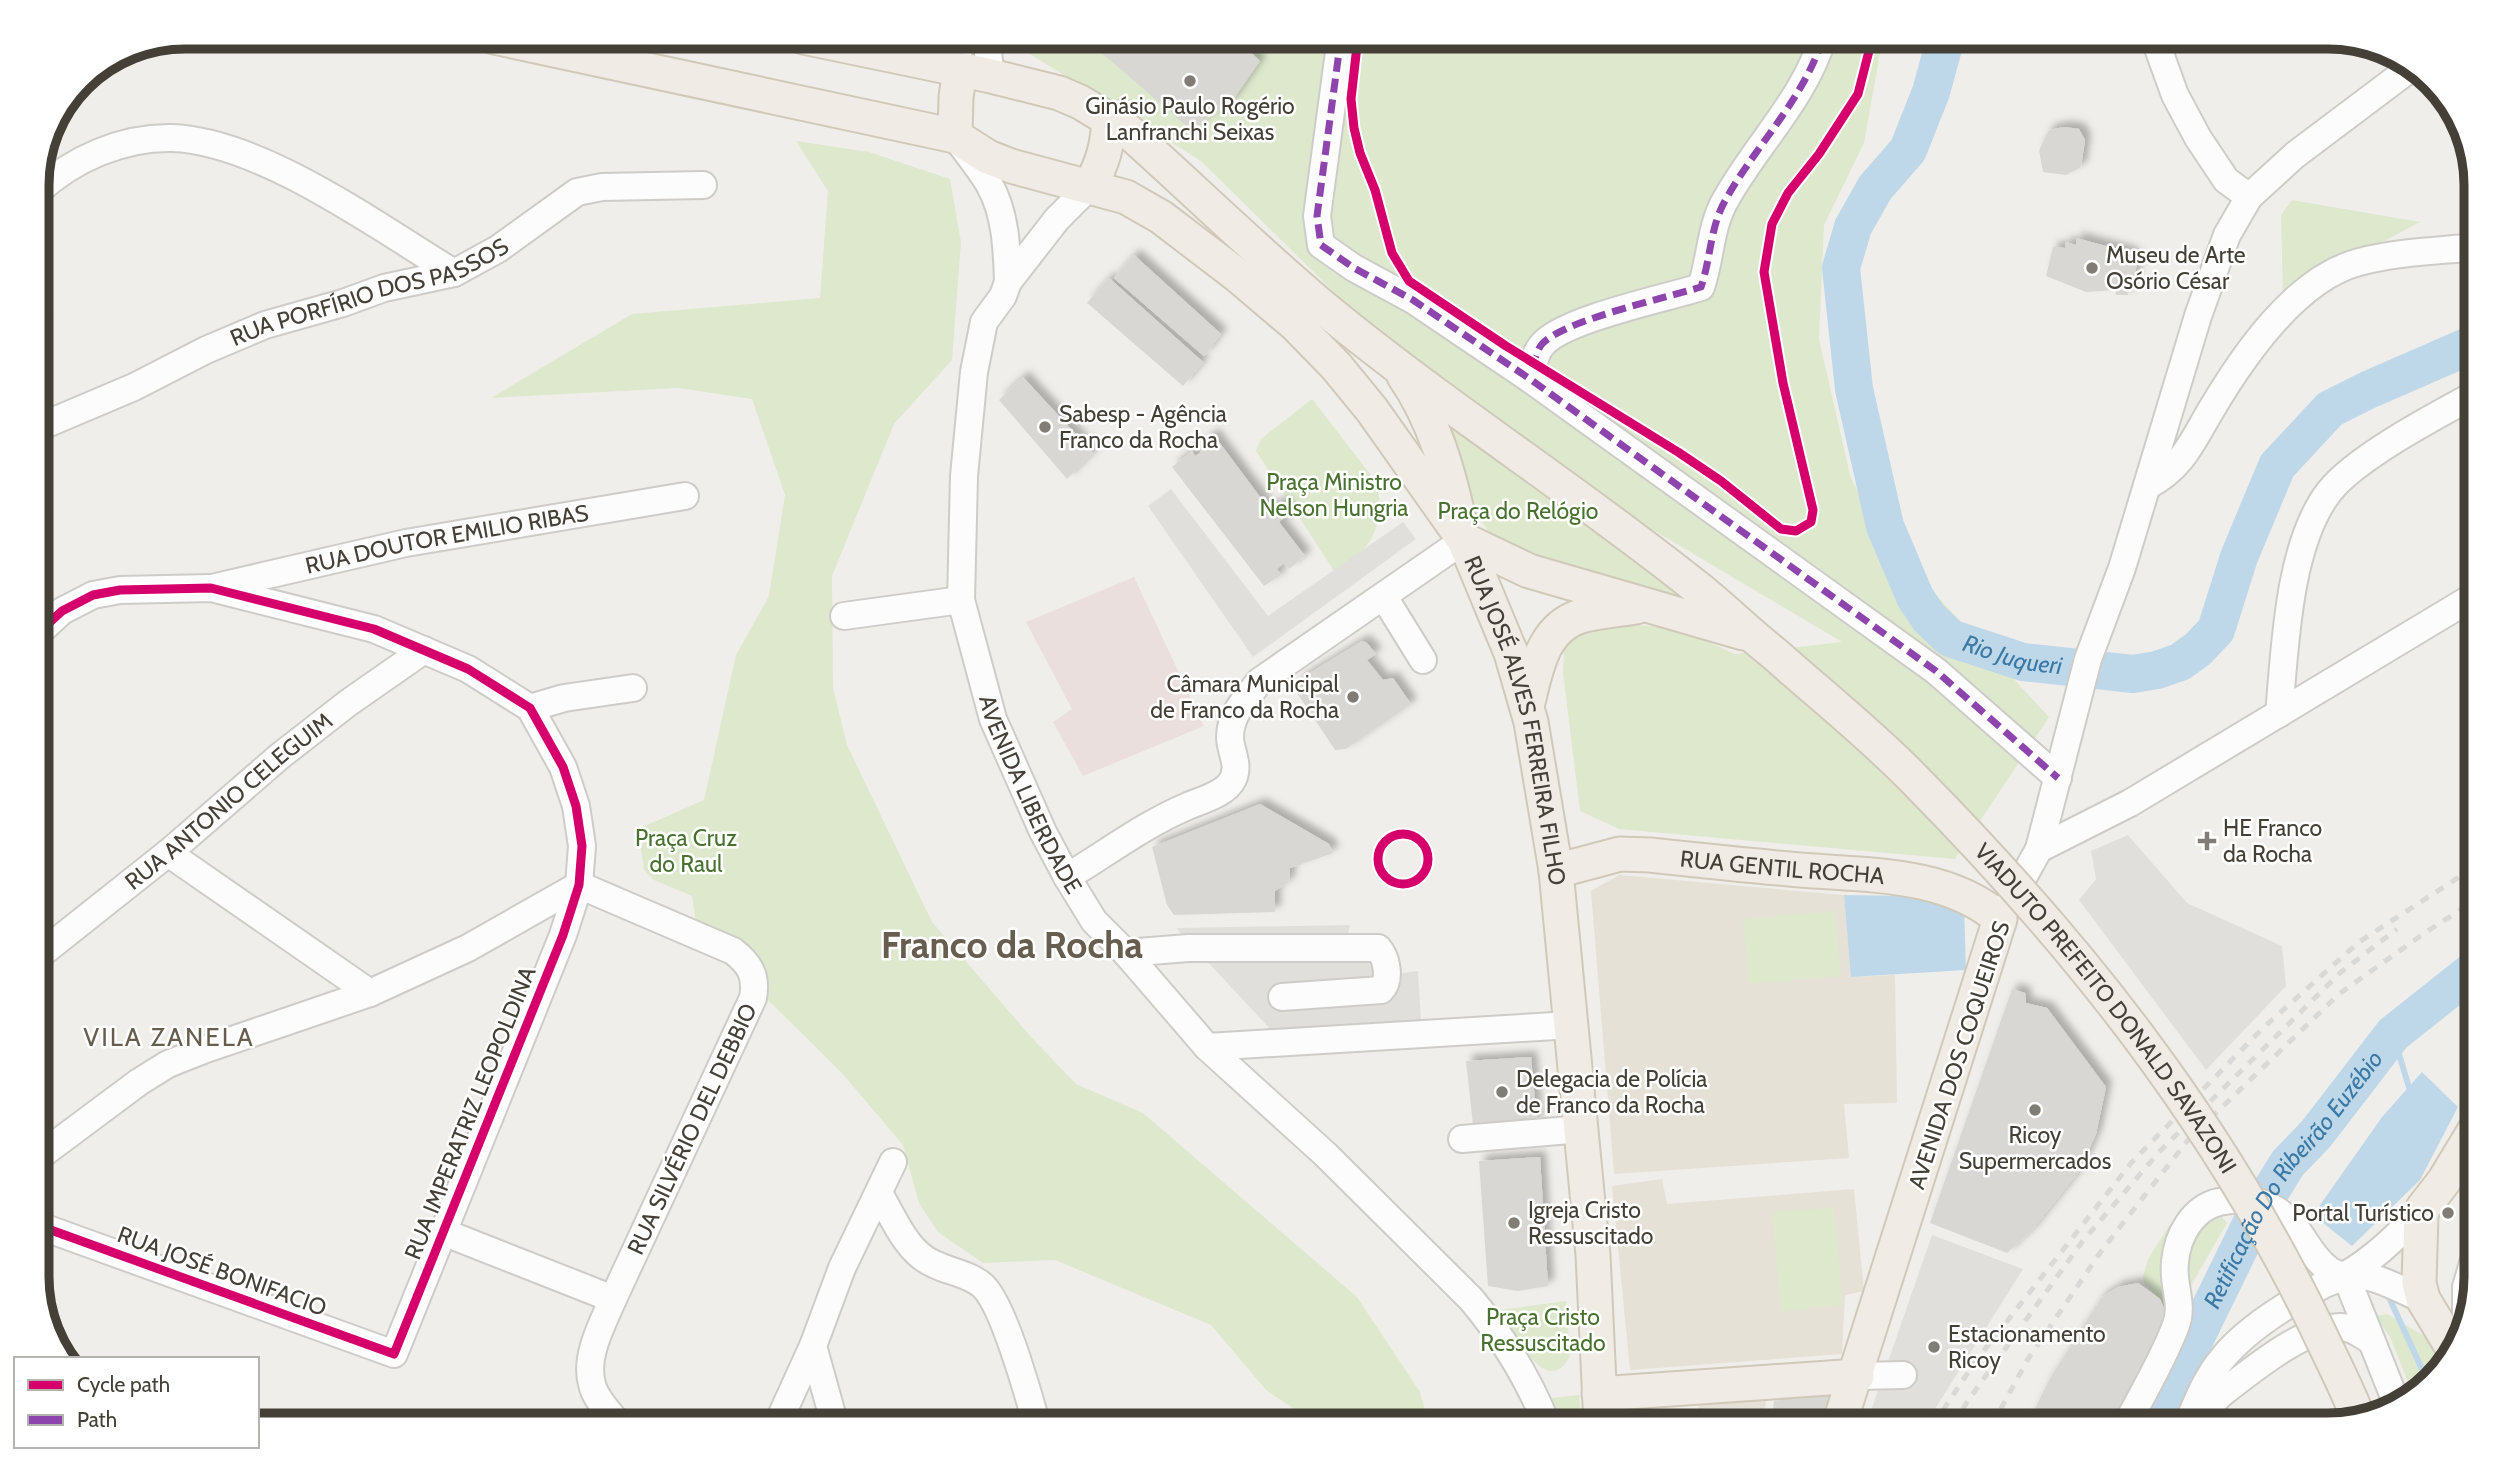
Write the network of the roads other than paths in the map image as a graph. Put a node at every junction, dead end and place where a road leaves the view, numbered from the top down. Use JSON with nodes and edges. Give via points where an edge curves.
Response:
{"nodes":[{"id":1,"x":550,"y":49,"type":"edge"},
{"id":2,"x":869,"y":49,"type":"edge"},
{"id":3,"x":962,"y":49,"type":"edge"},
{"id":4,"x":982,"y":49,"type":"edge"},
{"id":5,"x":1339,"y":49,"type":"edge"},
{"id":6,"x":1818,"y":49,"type":"edge"},
{"id":7,"x":2158,"y":49,"type":"edge"},
{"id":8,"x":2404,"y":72,"type":"edge"},
{"id":9,"x":975,"y":73,"type":"junction"},
{"id":10,"x":1109,"y":118,"type":"junction"},
{"id":11,"x":956,"y":136,"type":"junction"},
{"id":12,"x":49,"y":181,"type":"edge"},
{"id":13,"x":703,"y":185,"type":"dead end"},
{"id":14,"x":1090,"y":186,"type":"junction"},
{"id":15,"x":2249,"y":197,"type":"junction"},
{"id":16,"x":2464,"y":248,"type":"edge"},
{"id":17,"x":454,"y":273,"type":"junction"},
{"id":18,"x":1008,"y":282,"type":"junction"},
{"id":19,"x":1396,"y":365,"type":"junction"},
{"id":20,"x":1530,"y":379,"type":"junction"},
{"id":21,"x":2464,"y":401,"type":"edge"},
{"id":22,"x":49,"y":423,"type":"edge"},
{"id":23,"x":2147,"y":486,"type":"junction"},
{"id":24,"x":685,"y":496,"type":"dead end"},
{"id":25,"x":1464,"y":540,"type":"junction"},
{"id":26,"x":211,"y":588,"type":"junction"},
{"id":27,"x":1384,"y":597,"type":"junction"},
{"id":28,"x":961,"y":600,"type":"junction"},
{"id":29,"x":2464,"y":602,"type":"edge"},
{"id":30,"x":1649,"y":605,"type":"junction"},
{"id":31,"x":844,"y":616,"type":"dead end"},
{"id":32,"x":49,"y":623,"type":"edge"},
{"id":33,"x":1763,"y":645,"type":"junction"},
{"id":34,"x":424,"y":650,"type":"junction"},
{"id":35,"x":1423,"y":660,"type":"dead end"},
{"id":36,"x":633,"y":688,"type":"dead end"},
{"id":37,"x":530,"y":708,"type":"junction"},
{"id":38,"x":1526,"y":709,"type":"junction"},
{"id":39,"x":2279,"y":714,"type":"junction"},
{"id":40,"x":2058,"y":778,"type":"junction"},
{"id":41,"x":2039,"y":849,"type":"junction"},
{"id":42,"x":168,"y":853,"type":"junction"},
{"id":43,"x":1556,"y":871,"type":"junction"},
{"id":44,"x":1067,"y":877,"type":"junction"},
{"id":45,"x":579,"y":885,"type":"junction"},
{"id":46,"x":2000,"y":919,"type":"junction"},
{"id":47,"x":49,"y":947,"type":"edge"},
{"id":48,"x":1126,"y":953,"type":"junction"},
{"id":49,"x":370,"y":993,"type":"junction"},
{"id":50,"x":1282,"y":997,"type":"dead end"},
{"id":51,"x":1572,"y":1025,"type":"junction"},
{"id":52,"x":1207,"y":1047,"type":"junction"},
{"id":53,"x":1582,"y":1129,"type":"junction"},
{"id":54,"x":1462,"y":1139,"type":"dead end"},
{"id":55,"x":2464,"y":1148,"type":"edge"},
{"id":56,"x":49,"y":1149,"type":"edge"},
{"id":57,"x":892,"y":1162,"type":"dead end"},
{"id":58,"x":879,"y":1194,"type":"junction"},
{"id":59,"x":2423,"y":1208,"type":"junction"},
{"id":60,"x":49,"y":1229,"type":"edge"},
{"id":61,"x":443,"y":1232,"type":"junction"},
{"id":62,"x":2346,"y":1276,"type":"junction"},
{"id":63,"x":613,"y":1299,"type":"junction"},
{"id":64,"x":2423,"y":1299,"type":"junction"},
{"id":65,"x":2370,"y":1340,"type":"junction"},
{"id":66,"x":2448,"y":1341,"type":"edge"},
{"id":67,"x":813,"y":1346,"type":"junction"},
{"id":68,"x":394,"y":1354,"type":"joint"},
{"id":69,"x":1903,"y":1375,"type":"dead end"},
{"id":70,"x":1857,"y":1376,"type":"junction"},
{"id":71,"x":2394,"y":1396,"type":"edge"},
{"id":72,"x":1600,"y":1409,"type":"edge"},
{"id":73,"x":2355,"y":1410,"type":"edge"},
{"id":74,"x":610,"y":1413,"type":"edge"},
{"id":75,"x":782,"y":1413,"type":"edge"},
{"id":76,"x":832,"y":1413,"type":"edge"},
{"id":77,"x":1033,"y":1413,"type":"edge"},
{"id":78,"x":1541,"y":1413,"type":"edge"},
{"id":79,"x":1843,"y":1413,"type":"edge"},
{"id":80,"x":2132,"y":1413,"type":"edge"},
{"id":81,"x":2193,"y":1413,"type":"edge"},
{"id":82,"x":2202,"y":1413,"type":"edge"}],
"edges":[{"from":1,"to":11,"type":"main road"},
{"from":2,"to":9,"type":"main road"},
{"from":3,"to":9,"type":"street"},
{"from":4,"to":9,"type":"street"},
{"from":5,"to":20,"type":"street","via":[[1317,216],[1321,245]]},
{"from":6,"to":20,"type":"street","via":[[1800,88],[1725,200],[1713,230],[1701,287],[1598,317],[1553,336],[1536,354]]},
{"from":7,"to":15,"type":"street","via":[[2175,95],[2198,138],[2226,180]]},
{"from":8,"to":15,"type":"street","name":"AVENIDA DOS COQUEIROS","via":[[2295,155]]},
{"from":9,"to":10,"type":"main road","via":[[1059,93]]},
{"from":9,"to":11,"type":"main road","via":[[956,97]]},
{"from":10,"to":14,"type":"main road","via":[[1107,150]]},
{"from":10,"to":19,"type":"main road","via":[[1257,250]]},
{"from":11,"to":14,"type":"main road","name":"RUA JOSÉ ALVES FERREIRA FILHO","via":[[1011,166]]},
{"from":11,"to":18,"type":"street","via":[[991,186],[1004,236]]},
{"from":12,"to":17,"type":"street","via":[[93,155],[130,142],[173,138],[209,144],[270,164]]},
{"from":13,"to":17,"type":"street","name":"RUA PORFÍRIO DOS PASSOS","via":[[602,187],[577,192],[498,249]]},
{"from":14,"to":18,"type":"street","name":"AVENIDA LIBERDADE","via":[[1057,219]]},
{"from":14,"to":25,"type":"main road","name":"RUA JOSÉ ALVES FERREIRA FILHO","via":[[1126,197],[1161,217],[1296,325],[1372,410]]},
{"from":15,"to":23,"type":"street","name":"AVENIDA DOS COQUEIROS","via":[[2227,235],[2198,316]]},
{"from":16,"to":23,"type":"street","via":[[2356,262],[2295,299],[2243,358],[2182,460],[2164,478]]},
{"from":17,"to":22,"type":"street","name":"RUA PORFÍRIO DOS PASSOS","via":[[384,288],[265,325]]},
{"from":18,"to":28,"type":"street","name":"AVENIDA LIBERDADE","via":[[984,322],[974,372],[964,476]]},
{"from":19,"to":25,"type":"main road","via":[[1415,391],[1437,443]]},
{"from":19,"to":33,"type":"main road","name":"VIADUTO PREFEITO DONALD SAVAZONI","via":[[1685,578]]},
{"from":20,"to":40,"type":"street","via":[[1936,671]]},
{"from":21,"to":39,"type":"street","via":[[2349,472],[2329,492],[2297,564]]},
{"from":23,"to":40,"type":"street","name":"AVENIDA DOS COQUEIROS","via":[[2088,659]]},
{"from":24,"to":26,"type":"street","name":"RUA DOUTOR EMILIO RIBAS","via":[[406,543]]},
{"from":25,"to":27,"type":"street"},
{"from":25,"to":30,"type":"main road","via":[[1529,571]]},
{"from":25,"to":38,"type":"main road","name":"RUA JOSÉ ALVES FERREIRA FILHO","via":[[1511,653]]},
{"from":26,"to":32,"type":"street","via":[[120,590],[93,596]]},
{"from":26,"to":34,"type":"street","via":[[374,629]]},
{"from":27,"to":35,"type":"street"},
{"from":27,"to":44,"type":"street","via":[[1291,658],[1253,689],[1233,720],[1230,737],[1236,768],[1229,785],[1157,819]]},
{"from":28,"to":31,"type":"street"},
{"from":28,"to":44,"type":"street","name":"AVENIDA LIBERDADE","via":[[993,719]]},
{"from":29,"to":39,"type":"street"},
{"from":30,"to":33,"type":"main road"},
{"from":30,"to":38,"type":"main road","via":[[1580,616],[1562,626],[1539,658]]},
{"from":33,"to":73,"type":"main road","name":"VIADUTO PREFEITO DONALD SAVAZONI","bridge":true,"via":[[1912,777],[2095,978],[2213,1140],[2295,1284]]},
{"from":34,"to":37,"type":"street","via":[[468,669]]},
{"from":34,"to":42,"type":"street","name":"RUA ANTONIO CELEGUIM","via":[[280,756]]},
{"from":36,"to":37,"type":"street"},
{"from":37,"to":45,"type":"street","name":"RUA IMPERATRIZ LEOPOLDINA","via":[[563,767],[576,806],[582,846]]},
{"from":38,"to":43,"type":"main road","name":"RUA JOSÉ ALVES FERREIRA FILHO"},
{"from":39,"to":41,"type":"street","via":[[2130,803]]},
{"from":40,"to":41,"type":"street","name":"AVENIDA DOS COQUEIROS"},
{"from":41,"to":46,"type":"street","name":"AVENIDA DOS COQUEIROS"},
{"from":42,"to":47,"type":"street","name":"RUA ANTONIO CELEGUIM"},
{"from":42,"to":49,"type":"street"},
{"from":43,"to":46,"type":"main road","name":"RUA GENTIL ROCHA","via":[[1620,854],[1915,881],[1975,899]]},
{"from":43,"to":51,"type":"main road","name":"RUA JOSÉ ALVES FERREIRA FILHO"},
{"from":44,"to":48,"type":"street","name":"AVENIDA LIBERDADE","via":[[1094,921]]},
{"from":45,"to":49,"type":"street","via":[[468,948]]},
{"from":45,"to":61,"type":"street","name":"RUA IMPERATRIZ LEOPOLDINA"},
{"from":45,"to":63,"type":"street","name":"RUA SILVÉRIO DEL DEBBIO","via":[[733,951],[751,968],[755,986]]},
{"from":46,"to":70,"type":"main road","name":"AVENIDA DOS COQUEIROS"},
{"from":48,"to":50,"type":"street","via":[[1188,948],[1382,951],[1387,979],[1381,990]]},
{"from":48,"to":52,"type":"street","name":"AVENIDA LIBERDADE"},
{"from":49,"to":56,"type":"street","via":[[168,1064]]},
{"from":51,"to":52,"type":"street"},
{"from":51,"to":53,"type":"main road","name":"RUA JOSÉ ALVES FERREIRA FILHO"},
{"from":52,"to":78,"type":"street","name":"AVENIDA LIBERDADE","via":[[1325,1154],[1471,1299],[1516,1363]]},
{"from":53,"to":54,"type":"street"},
{"from":53,"to":72,"type":"main road","name":"RUA JOSÉ ALVES FERREIRA FILHO"},
{"from":55,"to":59,"type":"main road"},
{"from":57,"to":58,"type":"street"},
{"from":58,"to":67,"type":"street","via":[[842,1268]]},
{"from":58,"to":77,"type":"street","via":[[921,1257],[977,1281],[993,1299]]},
{"from":59,"to":62,"type":"street","via":[[2402,1232]]},
{"from":59,"to":64,"type":"main road","via":[[2419,1244]]},
{"from":60,"to":68,"type":"street","name":"RUA JOSÉ BONIFACIO"},
{"from":61,"to":63,"type":"street"},
{"from":61,"to":68,"type":"street","name":"RUA IMPERATRIZ LEOPOLDINA"},
{"from":62,"to":64,"type":"street","via":[[2374,1279]]},
{"from":62,"to":65,"type":"street"},
{"from":62,"to":80,"type":"street","via":[[2328,1269],[2286,1216],[2266,1205],[2227,1200],[2197,1212],[2183,1231],[2175,1262],[2180,1305],[2177,1324]]},
{"from":62,"to":81,"type":"street","via":[[2290,1305],[2236,1344],[2202,1390]]},
{"from":63,"to":74,"type":"street","name":"RUA SILVÉRIO DEL DEBBIO","via":[[595,1343],[590,1373],[597,1396]]},
{"from":64,"to":66,"type":"main road"},
{"from":65,"to":71,"type":"street"},
{"from":65,"to":82,"type":"street","via":[[2342,1327],[2323,1329],[2295,1342],[2226,1390]]},
{"from":67,"to":75,"type":"street"},
{"from":67,"to":76,"type":"street"},
{"from":69,"to":70,"type":"street"},
{"from":70,"to":72,"type":"main road"},
{"from":70,"to":79,"type":"main road","name":"AVENIDA DOS COQUEIROS"}]}
